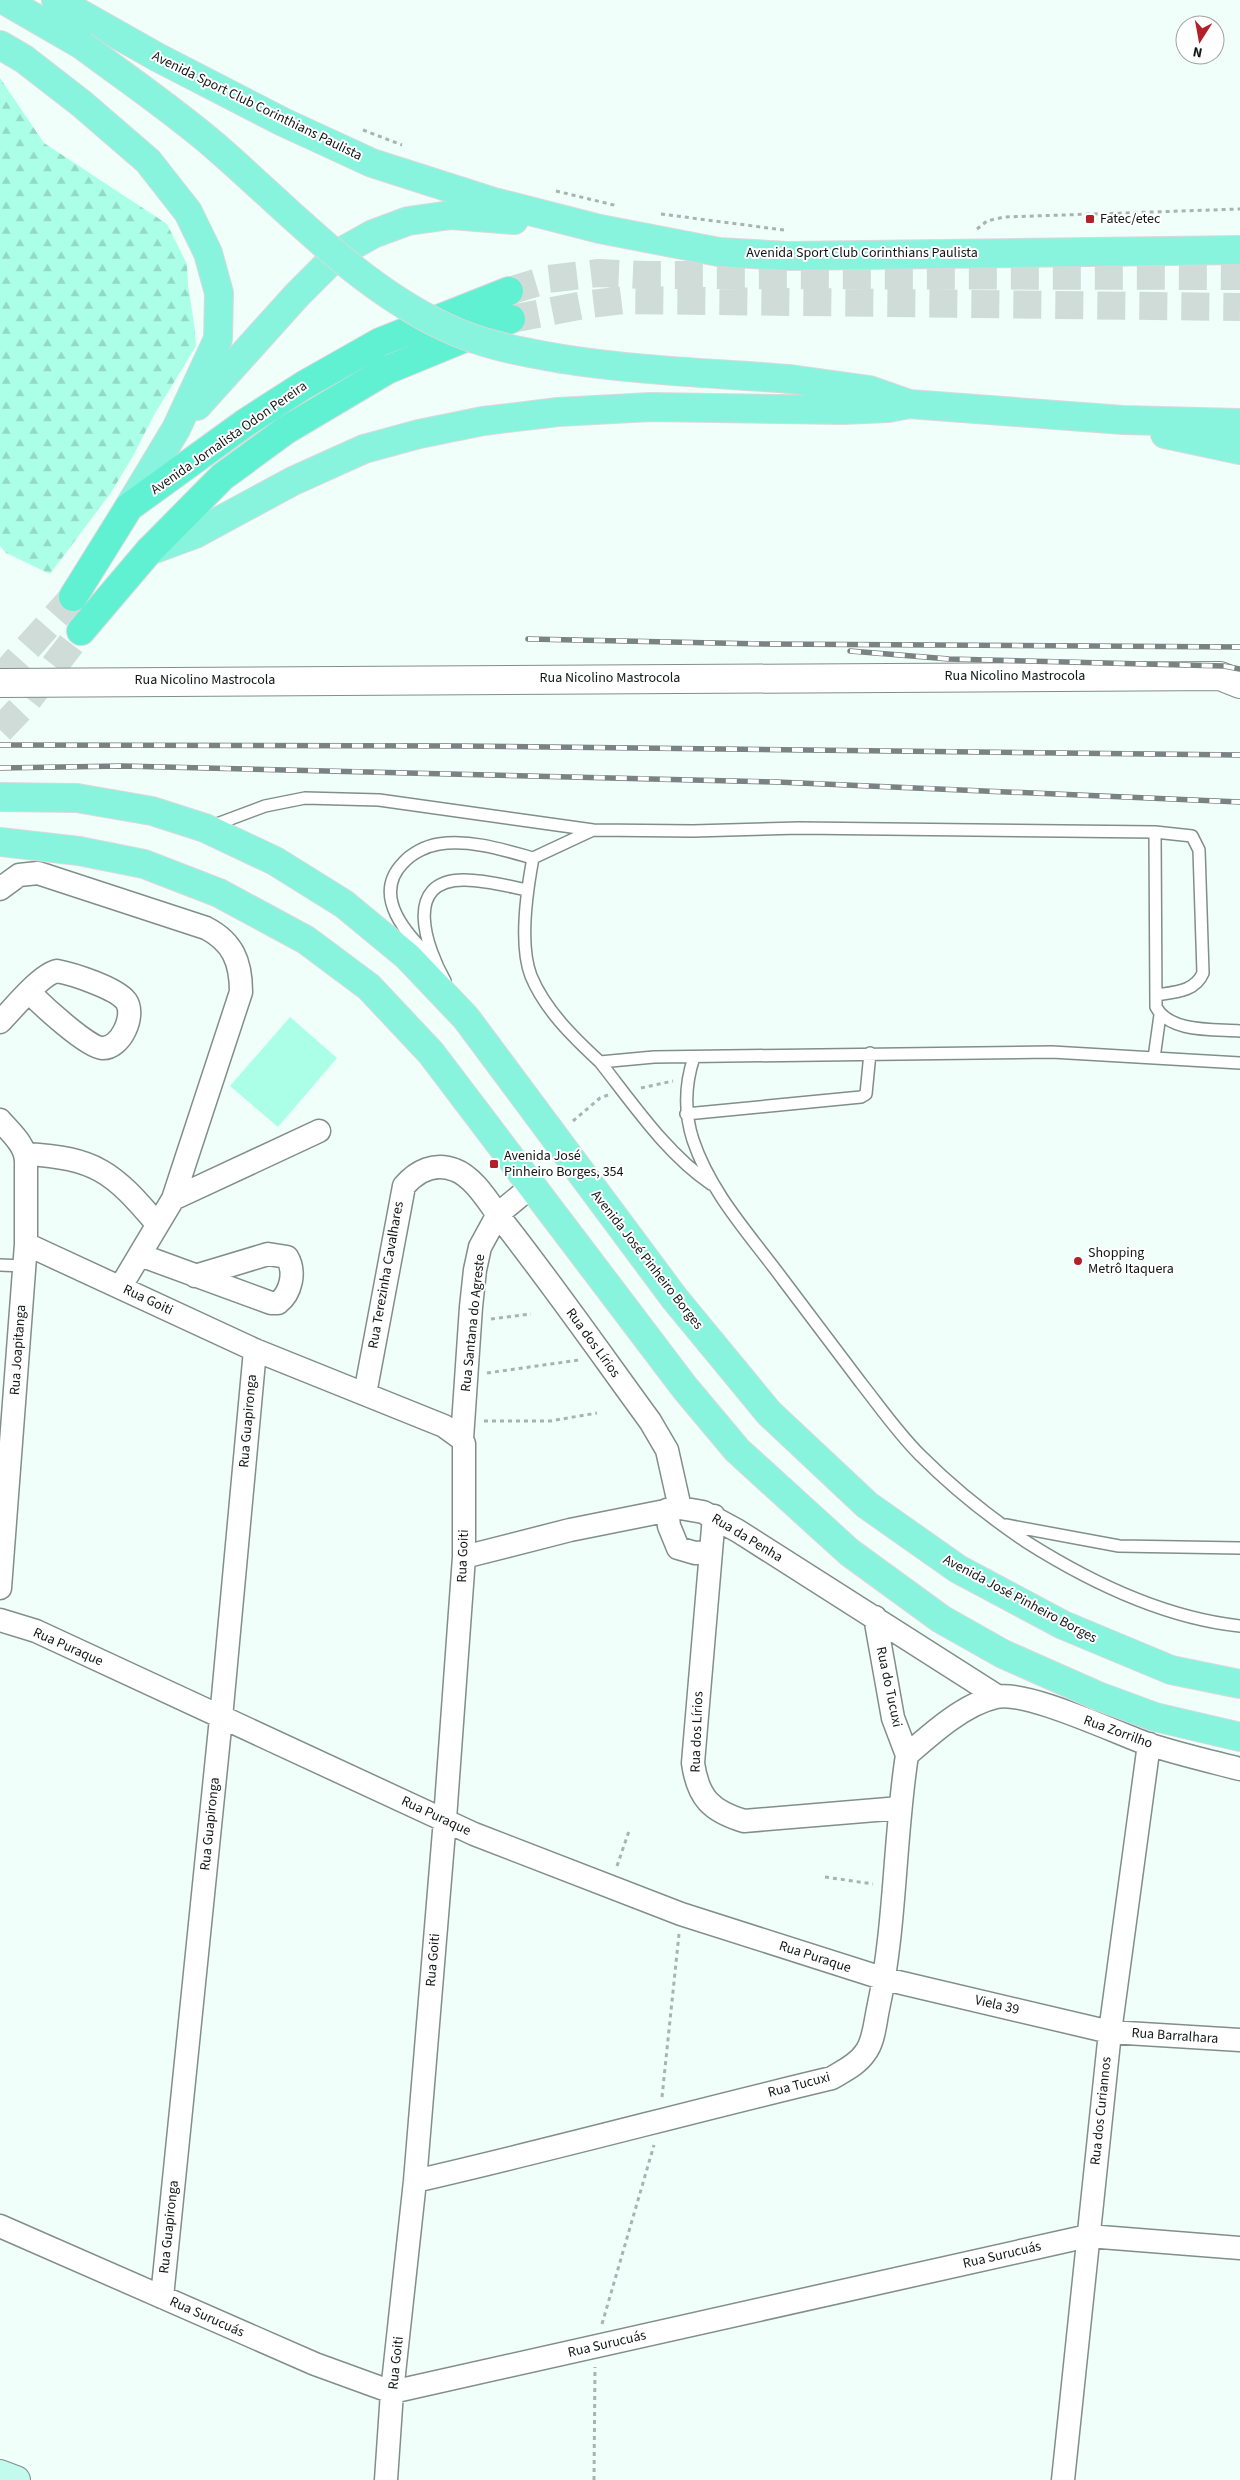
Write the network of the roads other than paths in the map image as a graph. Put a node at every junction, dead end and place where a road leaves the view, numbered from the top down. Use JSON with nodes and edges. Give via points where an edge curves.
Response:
{"nodes":[{"id":1,"x":4,"y":0,"type":"edge"},
{"id":2,"x":56,"y":0,"type":"edge"},
{"id":3,"x":0,"y":45,"type":"edge"},
{"id":4,"x":600,"y":229,"type":"junction"},
{"id":5,"x":1240,"y":250,"type":"edge"},
{"id":6,"x":510,"y":291,"type":"tunnel mouth"},
{"id":7,"x":511,"y":319,"type":"tunnel mouth"},
{"id":8,"x":909,"y":404,"type":"junction"},
{"id":9,"x":1123,"y":420,"type":"junction"},
{"id":10,"x":1240,"y":423,"type":"edge"},
{"id":11,"x":176,"y":429,"type":"junction"},
{"id":12,"x":1240,"y":450,"type":"edge"},
{"id":13,"x":129,"y":507,"type":"junction"},
{"id":14,"x":149,"y":551,"type":"junction"},
{"id":15,"x":73,"y":597,"type":"tunnel mouth"},
{"id":16,"x":81,"y":632,"type":"tunnel mouth"},
{"id":17,"x":1233,"y":675,"type":"edge"},
{"id":18,"x":0,"y":683,"type":"edge"},
{"id":19,"x":0,"y":797,"type":"edge"},
{"id":20,"x":205,"y":828,"type":"junction"},
{"id":21,"x":593,"y":830,"type":"junction"},
{"id":22,"x":1156,"y":832,"type":"junction"},
{"id":23,"x":0,"y":842,"type":"edge"},
{"id":24,"x":533,"y":858,"type":"junction"},
{"id":25,"x":2,"y":886,"type":"edge"},
{"id":26,"x":527,"y":890,"type":"junction"},
{"id":27,"x":432,"y":959,"type":"junction"},
{"id":28,"x":30,"y":993,"type":"dead end"},
{"id":29,"x":1156,"y":995,"type":"junction"},
{"id":30,"x":1160,"y":1015,"type":"junction"},
{"id":31,"x":466,"y":1018,"type":"junction"},
{"id":32,"x":0,"y":1022,"type":"edge"},
{"id":33,"x":1240,"y":1031,"type":"edge"},
{"id":34,"x":870,"y":1053,"type":"junction"},
{"id":35,"x":694,"y":1057,"type":"junction"},
{"id":36,"x":1154,"y":1058,"type":"junction"},
{"id":37,"x":600,"y":1062,"type":"junction"},
{"id":38,"x":1240,"y":1063,"type":"edge"},
{"id":39,"x":686,"y":1114,"type":"junction"},
{"id":40,"x":0,"y":1120,"type":"edge"},
{"id":41,"x":319,"y":1131,"type":"dead end"},
{"id":42,"x":26,"y":1154,"type":"junction"},
{"id":43,"x":712,"y":1185,"type":"junction"},
{"id":44,"x":532,"y":1186,"type":"junction"},
{"id":45,"x":173,"y":1199,"type":"junction"},
{"id":46,"x":498,"y":1214,"type":"junction"},
{"id":47,"x":157,"y":1224,"type":"junction"},
{"id":48,"x":25,"y":1255,"type":"junction"},
{"id":49,"x":140,"y":1255,"type":"junction"},
{"id":50,"x":0,"y":1265,"type":"edge"},
{"id":51,"x":195,"y":1276,"type":"dead end"},
{"id":52,"x":121,"y":1286,"type":"junction"},
{"id":53,"x":255,"y":1350,"type":"junction"},
{"id":54,"x":365,"y":1394,"type":"junction"},
{"id":55,"x":463,"y":1430,"type":"junction"},
{"id":56,"x":674,"y":1509,"type":"junction"},
{"id":57,"x":714,"y":1516,"type":"junction"},
{"id":58,"x":1002,"y":1524,"type":"junction"},
{"id":59,"x":1240,"y":1548,"type":"edge"},
{"id":60,"x":710,"y":1552,"type":"junction"},
{"id":61,"x":464,"y":1557,"type":"junction"},
{"id":62,"x":0,"y":1588,"type":"edge"},
{"id":63,"x":875,"y":1618,"type":"junction"},
{"id":64,"x":0,"y":1620,"type":"edge"},
{"id":65,"x":1240,"y":1626,"type":"edge"},
{"id":66,"x":1240,"y":1684,"type":"edge"},
{"id":67,"x":997,"y":1696,"type":"junction"},
{"id":68,"x":221,"y":1718,"type":"junction"},
{"id":69,"x":1240,"y":1737,"type":"edge"},
{"id":70,"x":1149,"y":1744,"type":"junction"},
{"id":71,"x":907,"y":1755,"type":"junction"},
{"id":72,"x":1240,"y":1769,"type":"edge"},
{"id":73,"x":900,"y":1808,"type":"junction"},
{"id":74,"x":444,"y":1819,"type":"junction"},
{"id":75,"x":885,"y":1979,"type":"junction"},
{"id":76,"x":1110,"y":2032,"type":"junction"},
{"id":77,"x":1240,"y":2040,"type":"edge"},
{"id":78,"x":415,"y":2181,"type":"junction"},
{"id":79,"x":0,"y":2226,"type":"edge"},
{"id":80,"x":1088,"y":2236,"type":"junction"},
{"id":81,"x":1240,"y":2248,"type":"edge"},
{"id":82,"x":162,"y":2297,"type":"junction"},
{"id":83,"x":392,"y":2392,"type":"junction"},
{"id":84,"x":0,"y":2474,"type":"edge"},
{"id":85,"x":16,"y":2480,"type":"edge"},
{"id":86,"x":386,"y":2480,"type":"edge"},
{"id":87,"x":1063,"y":2480,"type":"edge"}],
"edges":[{"from":1,"to":8,"type":"main road","bridge":true,"via":[[82,45],[213,144],[366,277],[445,328],[524,353],[604,365],[790,379],[869,390]]},
{"from":2,"to":4,"type":"main road","name":"Avenida Sport Club Corinthians Paulista","via":[[165,62],[372,163],[494,202]]},
{"from":3,"to":11,"type":"main road","via":[[24,59],[82,104],[148,161],[188,212],[208,253],[219,293],[218,339]]},
{"from":4,"to":5,"type":"main road","name":"Avenida Sport Club Corinthians Paulista","via":[[719,252],[787,256]]},
{"from":4,"to":11,"type":"main road","via":[[451,215],[408,221],[373,234],[339,253]]},
{"from":6,"to":13,"type":"highway","name":"Avenida Jornalista Odon Pereira","via":[[380,342],[245,423]]},
{"from":7,"to":14,"type":"highway","name":"Avenida Jornalista Odon Pereira","via":[[387,370],[286,430],[222,478]]},
{"from":8,"to":9,"type":"main road"},
{"from":8,"to":14,"type":"main road","via":[[844,410],[651,407],[558,412],[437,430],[364,449],[293,481],[195,534]]},
{"from":9,"to":10,"type":"main road"},
{"from":9,"to":12,"type":"main road","via":[[1164,434]]},
{"from":11,"to":13,"type":"main road"},
{"from":13,"to":15,"type":"highway","name":"Avenida Jornalista Odon Pereira"},
{"from":14,"to":16,"type":"highway","name":"Avenida Jornalista Odon Pereira"},
{"from":17,"to":18,"type":"street","name":"Rua Nicolino Mastrocola"},
{"from":19,"to":20,"type":"main road","name":"Avenida José Pinheiro Borges","via":[[77,798],[152,811]]},
{"from":20,"to":21,"type":"lane","via":[[264,806],[306,798],[379,800]]},
{"from":20,"to":31,"type":"main road","name":"Avenida José Pinheiro Borges","via":[[275,861],[344,904],[407,956]]},
{"from":21,"to":22,"type":"lane","via":[[799,828]]},
{"from":21,"to":24,"type":"lane"},
{"from":22,"to":29,"type":"lane"},
{"from":22,"to":29,"type":"lane","via":[[1192,836],[1200,850],[1203,973],[1199,982],[1190,988]]},
{"from":23,"to":44,"type":"main road","via":[[144,864],[219,893],[306,940],[370,987],[382,1000],[430,1053]]},
{"from":24,"to":26,"type":"lane"},
{"from":24,"to":27,"type":"lane","via":[[497,848],[464,844],[439,844],[411,854],[394,873],[390,898],[409,936]]},
{"from":25,"to":45,"type":"street","via":[[19,875],[38,873],[206,928],[231,946],[238,962],[241,992]]},
{"from":26,"to":27,"type":"lane","via":[[464,880],[443,884],[430,894],[424,907],[423,922]]},
{"from":26,"to":37,"type":"lane","via":[[526,939],[530,974],[544,1001],[580,1044]]},
{"from":27,"to":31,"type":"lane"},
{"from":28,"to":32,"type":"street"},
{"from":29,"to":30,"type":"lane"},
{"from":30,"to":33,"type":"lane","via":[[1178,1025]]},
{"from":30,"to":36,"type":"lane"},
{"from":31,"to":66,"type":"main road","name":"Avenida José Pinheiro Borges","via":[[675,1298],[769,1413],[867,1505],[958,1569],[1063,1625],[1171,1670]]},
{"from":34,"to":35,"type":"lane"},
{"from":34,"to":36,"type":"lane","via":[[1052,1052]]},
{"from":34,"to":39,"type":"lane","via":[[868,1088],[861,1096]]},
{"from":35,"to":37,"type":"lane"},
{"from":35,"to":39,"type":"lane"},
{"from":36,"to":38,"type":"lane"},
{"from":37,"to":43,"type":"lane","via":[[674,1153],[690,1170]]},
{"from":39,"to":43,"type":"lane"},
{"from":40,"to":42,"type":"street"},
{"from":41,"to":45,"type":"street"},
{"from":42,"to":47,"type":"street","via":[[68,1157],[91,1164],[112,1177]]},
{"from":42,"to":48,"type":"street","name":"Rua Joapitanga"},
{"from":43,"to":58,"type":"lane","via":[[900,1432],[920,1455]]},
{"from":44,"to":46,"type":"street","name":"Rua Santana do Agreste"},
{"from":44,"to":69,"type":"main road","via":[[685,1388],[737,1450],[849,1552],[941,1619],[1003,1654],[1155,1717]]},
{"from":45,"to":47,"type":"street"},
{"from":46,"to":54,"type":"street","name":"Rua Terezinha Cavalhares","via":[[472,1182],[456,1170],[438,1167],[423,1170],[404,1186]]},
{"from":46,"to":55,"type":"street","name":"Rua Santana do Agreste","via":[[480,1247],[475,1270]]},
{"from":46,"to":56,"type":"street","name":"Rua dos Lírios","via":[[650,1421],[667,1450],[674,1472]]},
{"from":47,"to":49,"type":"street"},
{"from":48,"to":50,"type":"lane"},
{"from":48,"to":52,"type":"street","name":"Rua Goiti"},
{"from":48,"to":62,"type":"street","name":"Rua Joapitanga"},
{"from":49,"to":51,"type":"street"},
{"from":49,"to":52,"type":"street"},
{"from":52,"to":53,"type":"street","name":"Rua Goiti"},
{"from":53,"to":54,"type":"street","name":"Rua Goiti"},
{"from":53,"to":68,"type":"street","name":"Rua Guapironga"},
{"from":54,"to":55,"type":"street","name":"Rua Goiti","via":[[444,1426]]},
{"from":55,"to":61,"type":"street","name":"Rua Goiti"},
{"from":56,"to":57,"type":"street","name":"Rua da Penha","via":[[691,1508]]},
{"from":56,"to":60,"type":"street","name":"Rua dos Lírios","via":[[668,1526],[678,1548],[694,1553]]},
{"from":56,"to":61,"type":"street","name":"Rua da Penha","via":[[579,1528]]},
{"from":57,"to":60,"type":"street","name":"Rua dos Lírios"},
{"from":57,"to":63,"type":"street","name":"Rua da Penha"},
{"from":58,"to":59,"type":"lane","via":[[1119,1546]]},
{"from":58,"to":65,"type":"lane","via":[[1064,1564],[1118,1590],[1205,1621]]},
{"from":60,"to":73,"type":"street","name":"Rua dos Lírios","via":[[693,1763],[696,1780],[709,1804],[724,1815],[744,1821]]},
{"from":61,"to":74,"type":"street","name":"Rua Goiti"},
{"from":63,"to":67,"type":"street","name":"Rua da Penha"},
{"from":63,"to":71,"type":"street","name":"Rua do Tucuxi","via":[[893,1718]]},
{"from":64,"to":68,"type":"street","name":"Rua Puraque","via":[[36,1631]]},
{"from":67,"to":70,"type":"street","name":"Rua Zorrilho","via":[[1033,1700]]},
{"from":67,"to":71,"type":"street","via":[[976,1704],[942,1726]]},
{"from":68,"to":74,"type":"street","name":"Rua Puraque"},
{"from":68,"to":82,"type":"street","name":"Rua Guapironga"},
{"from":70,"to":72,"type":"street","name":"Rua Zorrilho"},
{"from":70,"to":76,"type":"street","name":"Rua dos Curiannos"},
{"from":71,"to":73,"type":"street","name":"Rua Tucuxi"},
{"from":73,"to":75,"type":"street","name":"Rua Tucuxi"},
{"from":74,"to":75,"type":"street","name":"Rua Puraque","via":[[474,1834],[681,1914]]},
{"from":74,"to":78,"type":"street","name":"Rua Goiti"},
{"from":75,"to":76,"type":"street","name":"Viela 39"},
{"from":75,"to":78,"type":"street","name":"Rua Tucuxi","via":[[866,2053],[832,2078]]},
{"from":76,"to":77,"type":"street","name":"Rua Barralhara"},
{"from":76,"to":80,"type":"street","name":"Rua dos Curiannos"},
{"from":78,"to":83,"type":"street","name":"Rua Goiti"},
{"from":79,"to":82,"type":"street","name":"Rua Surucuás"},
{"from":80,"to":81,"type":"street","name":"Rua Surucuás"},
{"from":80,"to":83,"type":"street","name":"Rua Surucuás"},
{"from":80,"to":87,"type":"street","name":"Rua dos Curiannos"},
{"from":82,"to":83,"type":"street","name":"Rua Surucuás","via":[[315,2364]]},
{"from":83,"to":86,"type":"street","name":"Rua Goiti"},
{"from":84,"to":85,"type":"main road"}]}
